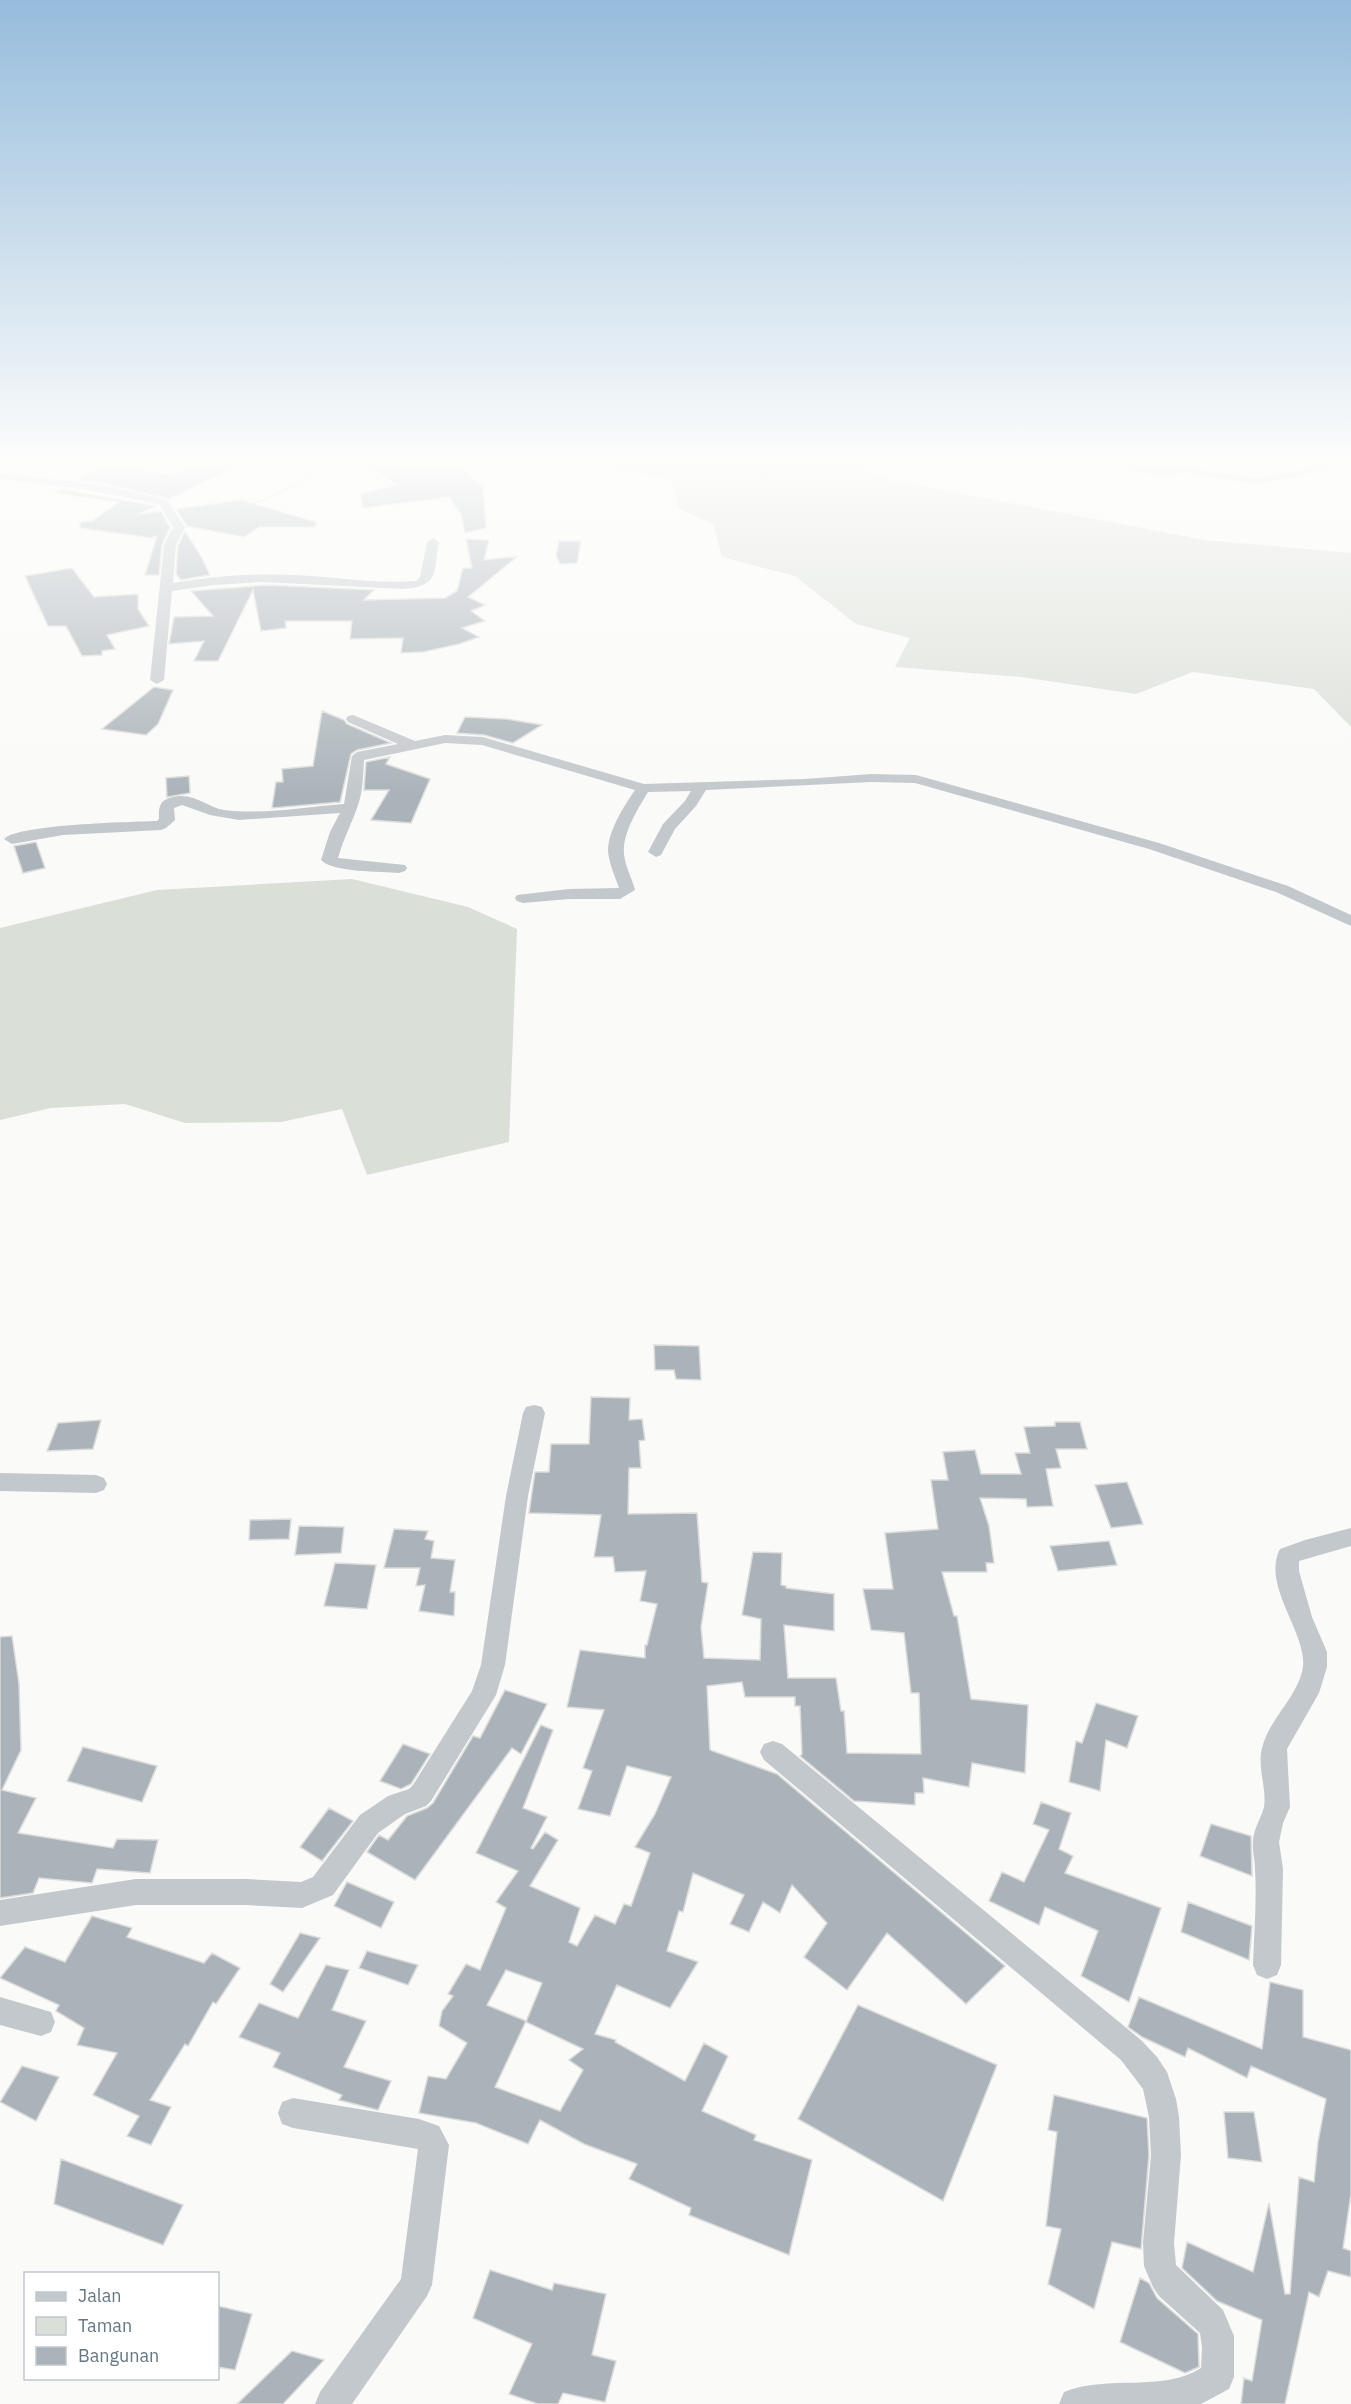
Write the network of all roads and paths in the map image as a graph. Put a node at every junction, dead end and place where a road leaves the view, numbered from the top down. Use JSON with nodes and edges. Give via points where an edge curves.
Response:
{"nodes":[{"id":1,"x":168,"y":571,"type":"edge"},
{"id":2,"x":427,"y":571,"type":"edge"},
{"id":3,"x":166,"y":588,"type":"junction"},
{"id":4,"x":157,"y":680,"type":"dead end"},
{"id":5,"x":353,"y":719,"type":"dead end"},
{"id":6,"x":413,"y":745,"type":"junction"},
{"id":7,"x":644,"y":788,"type":"junction"},
{"id":8,"x":700,"y":788,"type":"junction"},
{"id":9,"x":350,"y":808,"type":"junction"},
{"id":10,"x":12,"y":839,"type":"dead end"},
{"id":11,"x":656,"y":852,"type":"dead end"},
{"id":12,"x":399,"y":868,"type":"dead end"},
{"id":13,"x":523,"y":898,"type":"dead end"},
{"id":14,"x":1351,"y":921,"type":"edge"},
{"id":15,"x":534,"y":1413,"type":"dead end"},
{"id":16,"x":0,"y":1482,"type":"edge"},
{"id":17,"x":96,"y":1484,"type":"dead end"},
{"id":18,"x":1351,"y":1537,"type":"edge"},
{"id":19,"x":773,"y":1752,"type":"dead end"},
{"id":20,"x":0,"y":1913,"type":"edge"},
{"id":21,"x":1267,"y":1965,"type":"dead end"},
{"id":22,"x":0,"y":2011,"type":"edge"},
{"id":23,"x":41,"y":2022,"type":"dead end"},
{"id":24,"x":293,"y":2113,"type":"dead end"},
{"id":25,"x":332,"y":2404,"type":"edge"},
{"id":26,"x":1076,"y":2404,"type":"edge"}],
"edges":[{"from":1,"to":3,"type":"street"},
{"from":2,"to":3,"type":"street","via":[[426,579],[419,584],[352,585],[241,578]]},
{"from":3,"to":4,"type":"street"},
{"from":5,"to":6,"type":"street"},
{"from":6,"to":7,"type":"street","via":[[445,739],[483,741]]},
{"from":6,"to":9,"type":"street","via":[[362,754],[357,759]]},
{"from":7,"to":8,"type":"street"},
{"from":7,"to":13,"type":"street","via":[[635,799],[617,844],[625,892]]},
{"from":8,"to":11,"type":"street","via":[[668,827]]},
{"from":8,"to":14,"type":"street","via":[[916,779],[1165,849],[1282,889]]},
{"from":9,"to":10,"type":"street","via":[[238,814],[210,812],[197,802],[187,801],[166,806],[167,820],[161,825],[63,830]]},
{"from":9,"to":12,"type":"street","via":[[329,860]]},
{"from":15,"to":20,"type":"street","via":[[517,1496],[493,1665],[483,1695],[417,1798],[398,1804],[369,1824],[323,1886],[302,1895],[136,1892]]},
{"from":16,"to":17,"type":"street"},
{"from":18,"to":21,"type":"street","via":[[1288,1556],[1287,1572],[1315,1652],[1315,1667],[1310,1685],[1274,1749],[1277,1807],[1266,1842]]},
{"from":19,"to":26,"type":"street","via":[[994,1934],[1131,2050],[1150,2071],[1166,2140],[1159,2240],[1161,2267],[1170,2284],[1216,2330],[1217,2377],[1202,2393],[1175,2402],[1113,2398]]},
{"from":22,"to":23,"type":"street"},
{"from":24,"to":25,"type":"street","via":[[420,2134],[434,2145],[416,2285]]}]}
